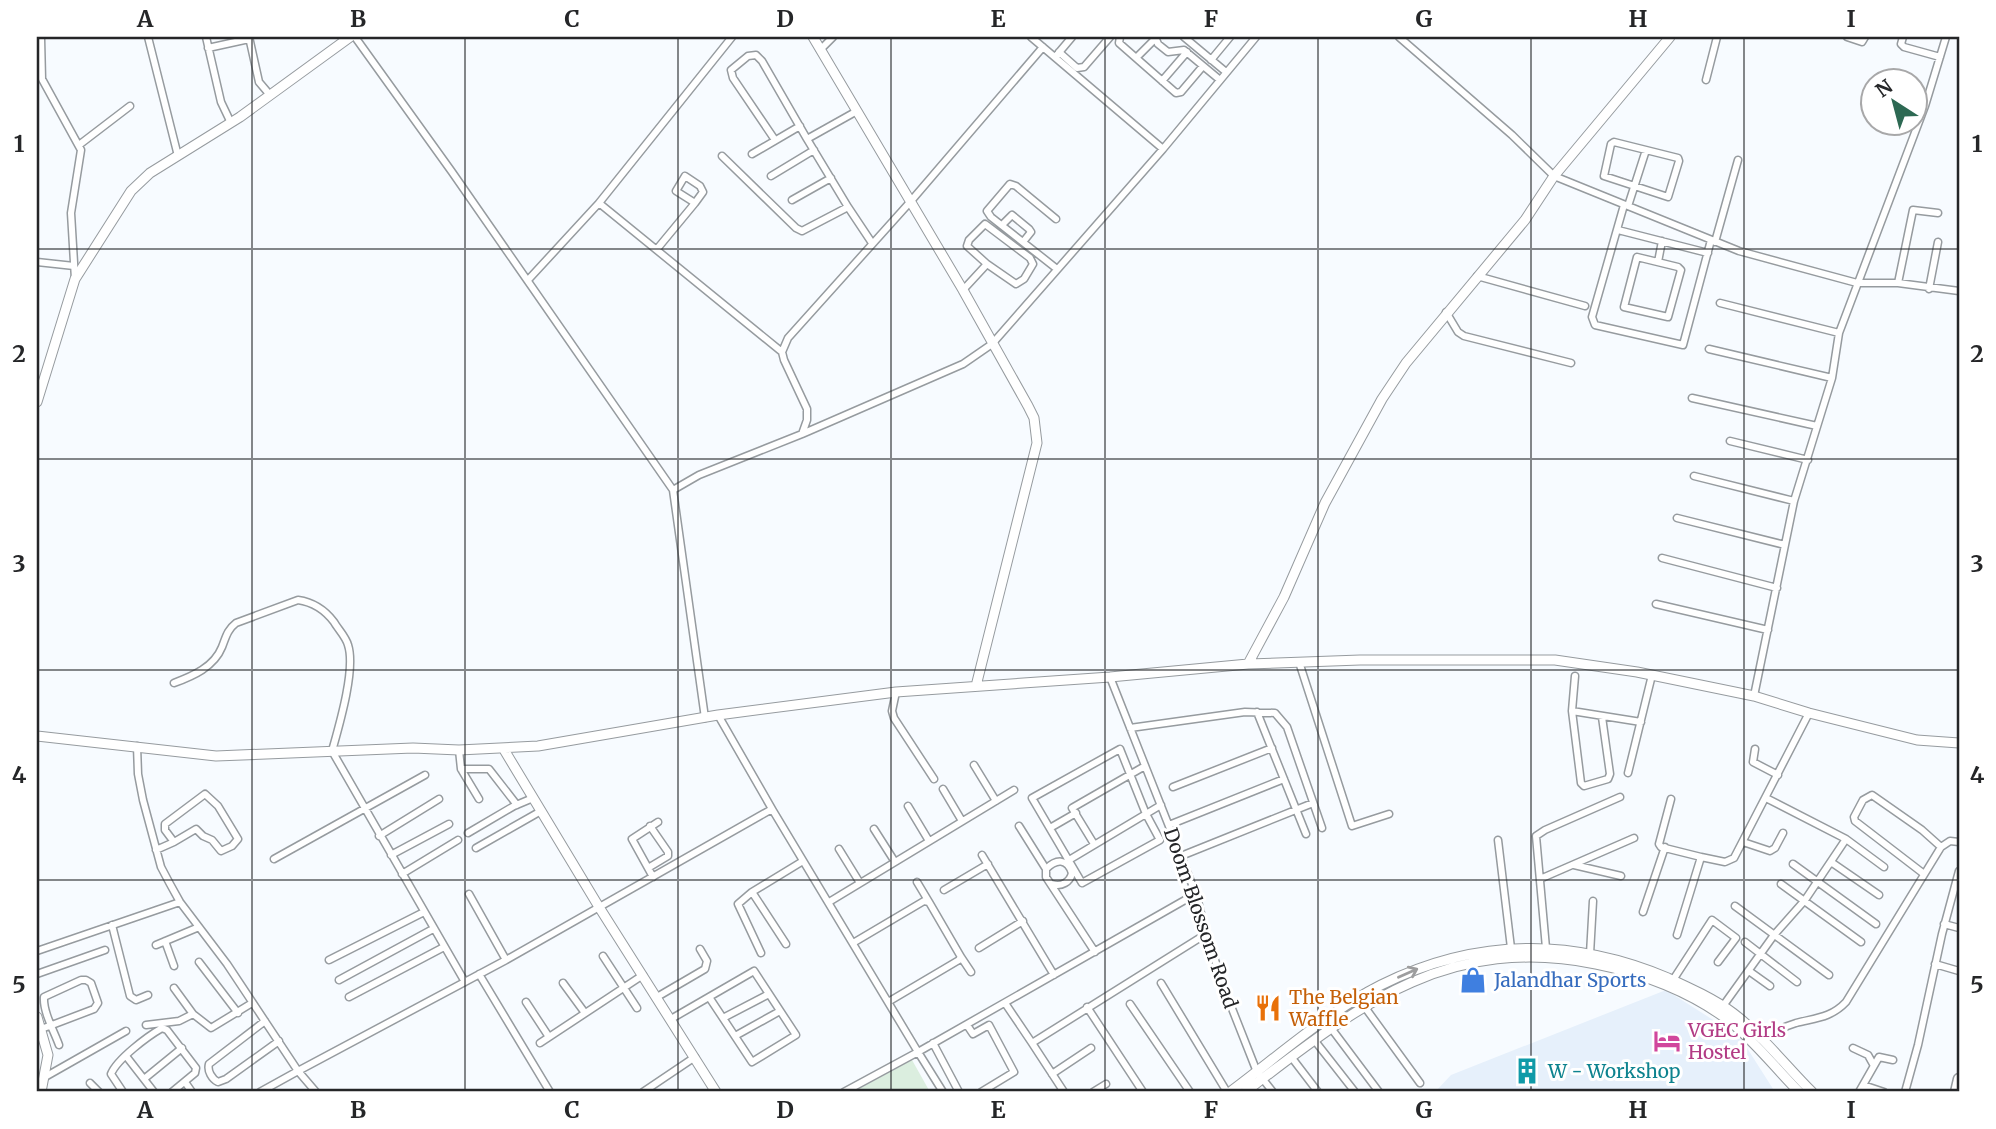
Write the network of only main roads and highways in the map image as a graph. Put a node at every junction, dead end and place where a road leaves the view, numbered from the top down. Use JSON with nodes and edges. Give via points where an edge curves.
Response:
{"nodes":[{"id":1,"x":1959,"y":1079,"type":"edge"},
{"id":2,"x":1956,"y":1092,"type":"edge"}],
"edges":[{"from":1,"to":2,"type":"main road"}]}
